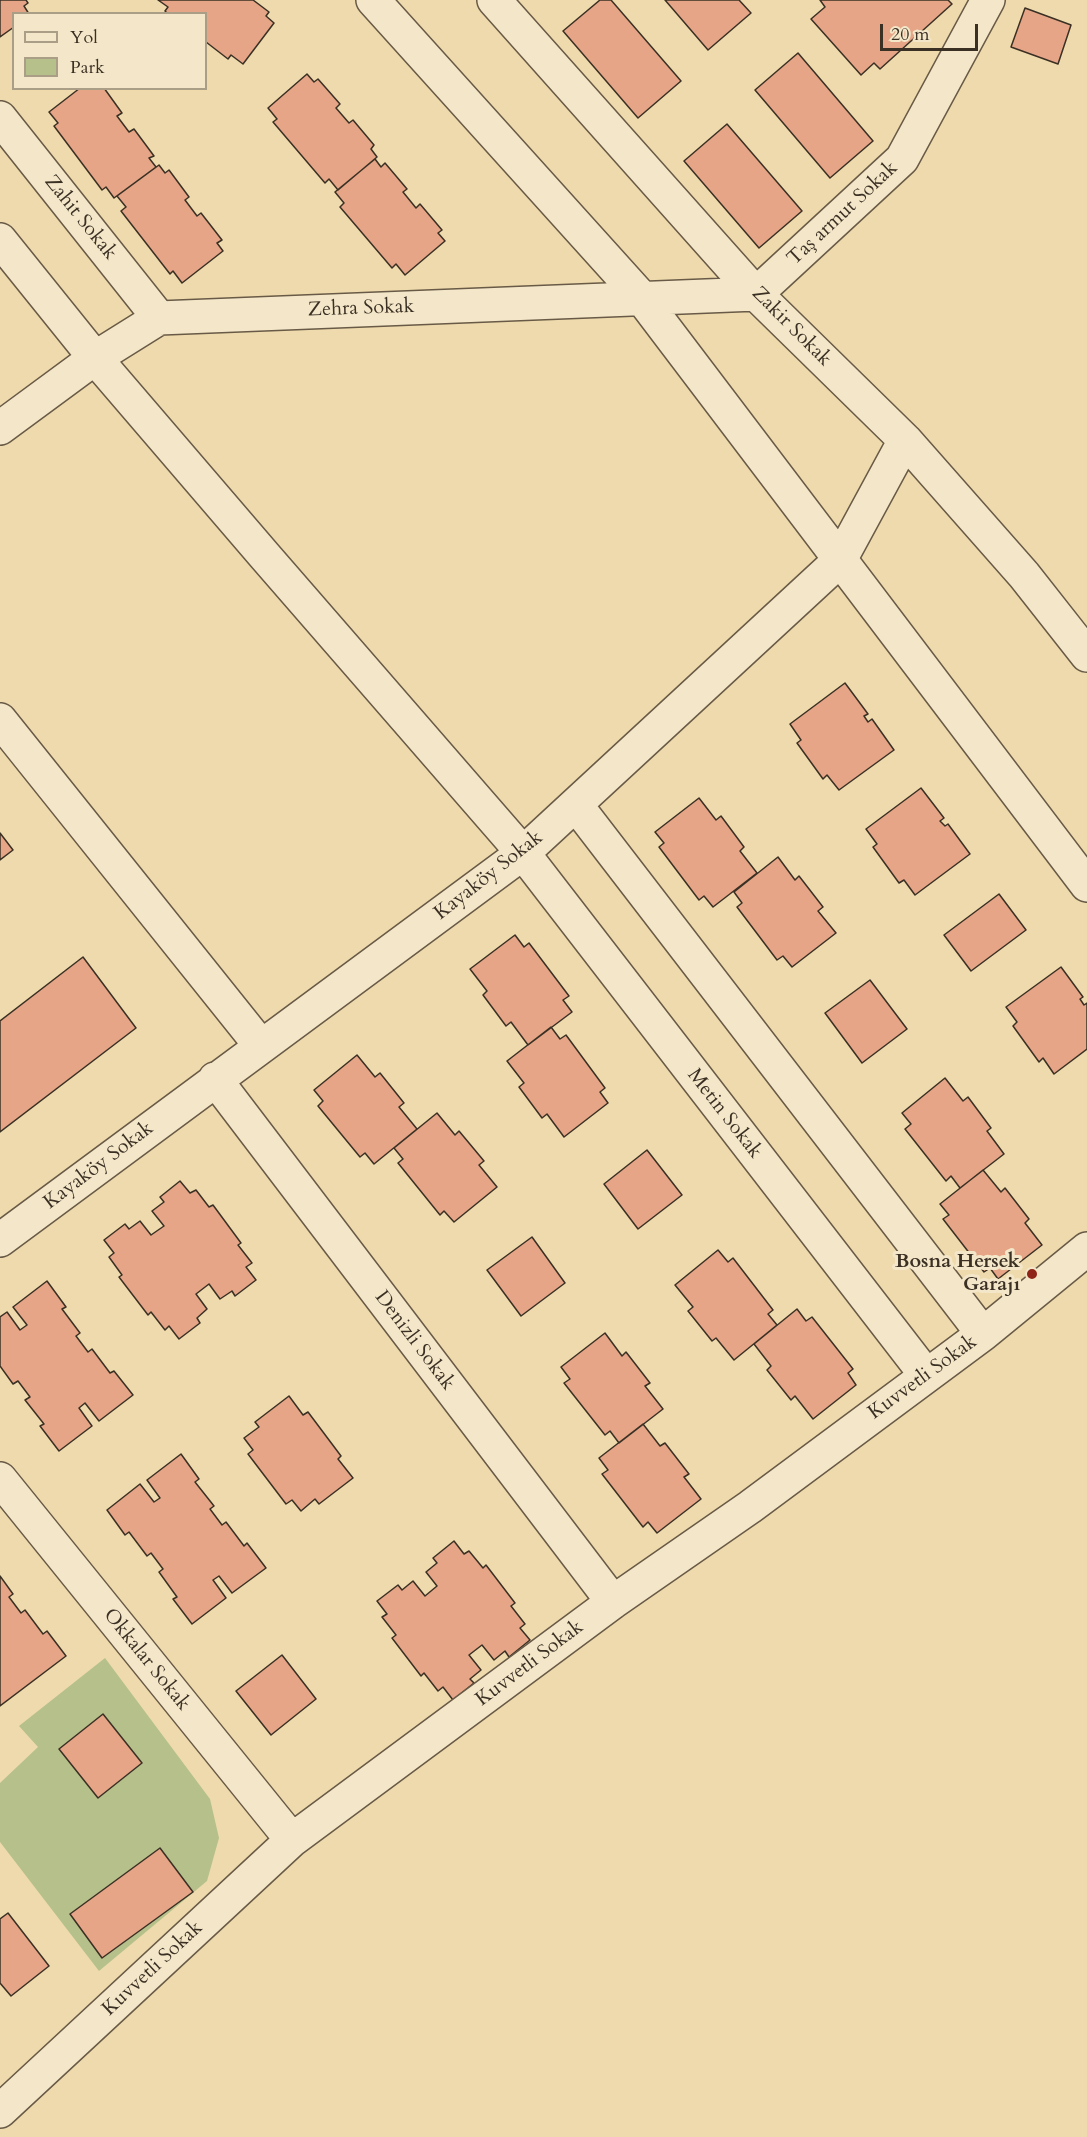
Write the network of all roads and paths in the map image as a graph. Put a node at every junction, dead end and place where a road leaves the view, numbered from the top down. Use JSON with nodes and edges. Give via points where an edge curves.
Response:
{"nodes":[{"id":1,"x":373,"y":0,"type":"edge"},
{"id":2,"x":494,"y":0,"type":"edge"},
{"id":3,"x":988,"y":0,"type":"edge"},
{"id":4,"x":0,"y":118,"type":"edge"},
{"id":5,"x":0,"y":240,"type":"edge"},
{"id":6,"x":756,"y":294,"type":"junction"},
{"id":7,"x":642,"y":297,"type":"junction"},
{"id":8,"x":159,"y":318,"type":"junction"},
{"id":9,"x":95,"y":358,"type":"junction"},
{"id":10,"x":0,"y":428,"type":"edge"},
{"id":11,"x":905,"y":440,"type":"junction"},
{"id":12,"x":840,"y":560,"type":"junction"},
{"id":13,"x":1087,"y":655,"type":"edge"},
{"id":14,"x":0,"y":720,"type":"edge"},
{"id":15,"x":576,"y":805,"type":"junction"},
{"id":16,"x":523,"y":853,"type":"junction"},
{"id":17,"x":1087,"y":885,"type":"edge"},
{"id":18,"x":261,"y":1046,"type":"junction"},
{"id":19,"x":215,"y":1079,"type":"junction"},
{"id":20,"x":0,"y":1240,"type":"edge"},
{"id":21,"x":1087,"y":1249,"type":"edge"},
{"id":22,"x":983,"y":1334,"type":"junction"},
{"id":23,"x":926,"y":1375,"type":"junction"},
{"id":24,"x":0,"y":1479,"type":"edge"},
{"id":25,"x":613,"y":1602,"type":"junction"},
{"id":26,"x":292,"y":1840,"type":"junction"},
{"id":27,"x":0,"y":2111,"type":"edge"}],
"edges":[{"from":1,"to":7,"type":"street"},
{"from":2,"to":6,"type":"street","name":"Zakir Sokak"},
{"from":3,"to":6,"type":"street","name":"Taş armut Sokak","via":[[902,159]]},
{"from":4,"to":8,"type":"street","name":"Zahit Sokak"},
{"from":5,"to":9,"type":"street","name":"Metin Sokak"},
{"from":6,"to":7,"type":"street","name":"Zehra Sokak"},
{"from":6,"to":11,"type":"street","name":"Zakir Sokak"},
{"from":7,"to":8,"type":"street","name":"Zehra Sokak"},
{"from":7,"to":12,"type":"street"},
{"from":8,"to":9,"type":"street","name":"Zehra Sokak"},
{"from":9,"to":10,"type":"street","name":"Zehra Sokak"},
{"from":9,"to":16,"type":"street","name":"Metin Sokak"},
{"from":11,"to":12,"type":"street","name":"Kayaköy Sokak"},
{"from":11,"to":13,"type":"street","name":"Zakir Sokak","via":[[1024,575]]},
{"from":12,"to":15,"type":"street","name":"Kayaköy Sokak"},
{"from":12,"to":17,"type":"street"},
{"from":14,"to":18,"type":"street"},
{"from":15,"to":16,"type":"street","name":"Kayaköy Sokak"},
{"from":15,"to":22,"type":"street"},
{"from":16,"to":18,"type":"street","name":"Kayaköy Sokak"},
{"from":16,"to":23,"type":"street","name":"Metin Sokak"},
{"from":18,"to":19,"type":"street","name":"Kayaköy Sokak"},
{"from":19,"to":20,"type":"street","name":"Kayaköy Sokak"},
{"from":19,"to":25,"type":"street","name":"Denizli Sokak"},
{"from":21,"to":22,"type":"street","name":"Kuvvetli Sokak"},
{"from":22,"to":23,"type":"street","name":"Kuvvetli Sokak"},
{"from":23,"to":25,"type":"street","name":"Kuvvetli Sokak","via":[[750,1507]]},
{"from":24,"to":26,"type":"street","name":"Okkalar Sokak"},
{"from":25,"to":26,"type":"street","name":"Kuvvetli Sokak"},
{"from":26,"to":27,"type":"street","name":"Kuvvetli Sokak"}]}
